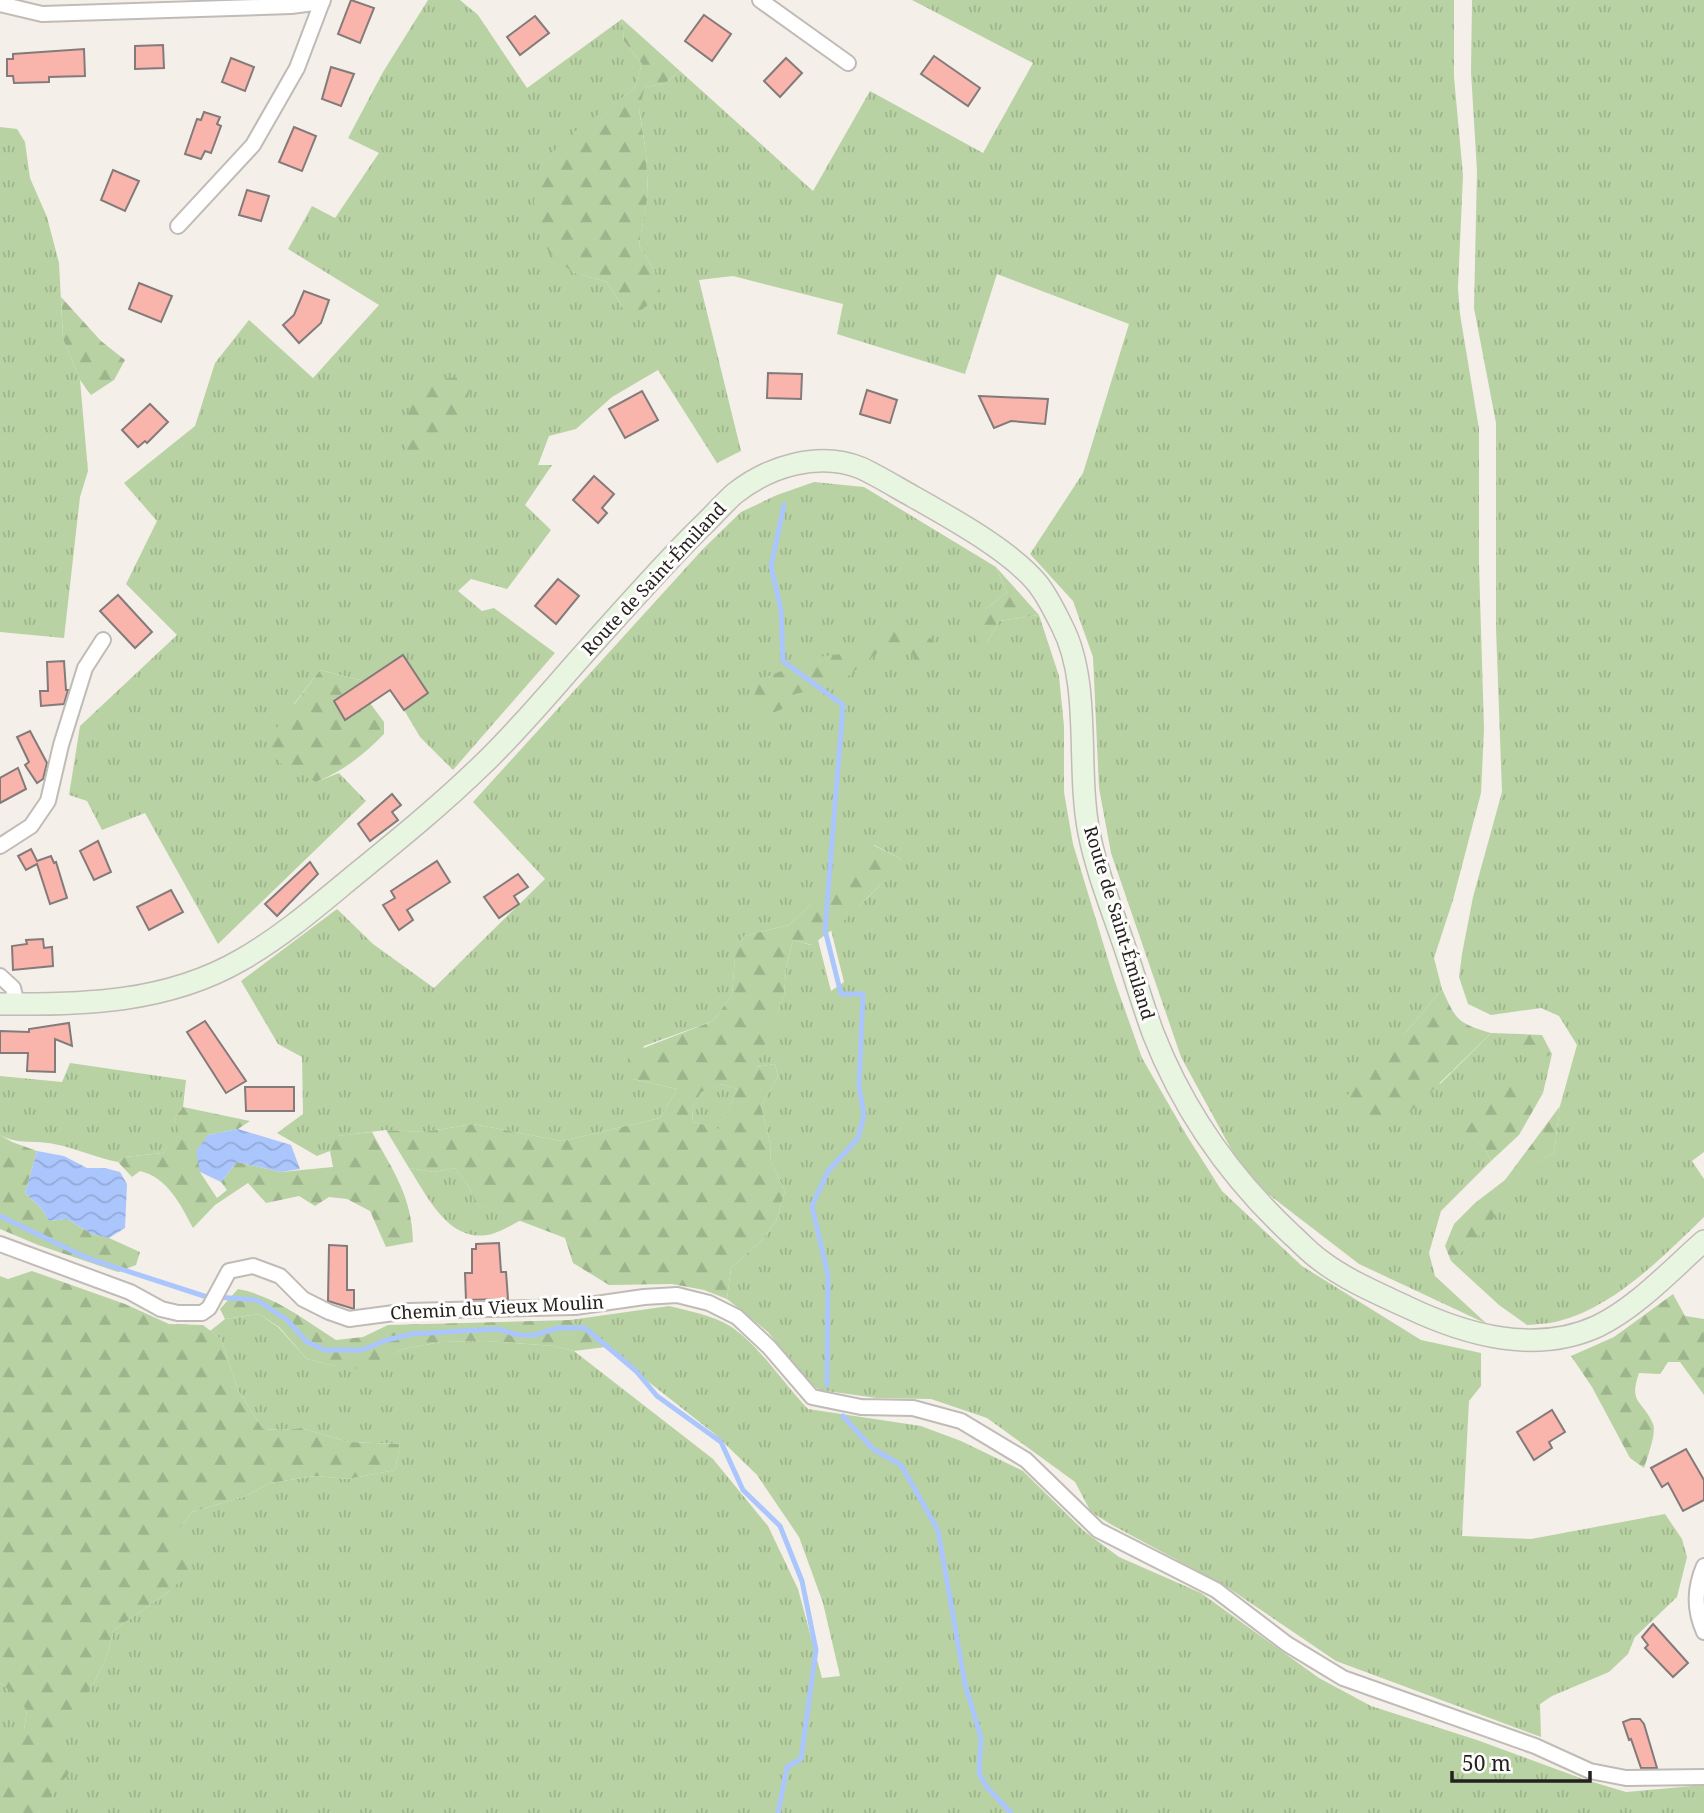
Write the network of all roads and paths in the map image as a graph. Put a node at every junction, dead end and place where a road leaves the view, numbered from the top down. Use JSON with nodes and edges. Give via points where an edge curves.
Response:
{"nodes":[{"id":1,"x":760,"y":0,"type":"edge"},
{"id":2,"x":322,"y":1,"type":"edge"},
{"id":3,"x":0,"y":4,"type":"edge"},
{"id":4,"x":848,"y":63,"type":"dead end"},
{"id":5,"x":178,"y":226,"type":"dead end"},
{"id":6,"x":103,"y":640,"type":"dead end"},
{"id":7,"x":0,"y":846,"type":"edge"},
{"id":8,"x":0,"y":976,"type":"edge"},
{"id":9,"x":9,"y":1004,"type":"edge"},
{"id":10,"x":1704,"y":1241,"type":"edge"},
{"id":11,"x":0,"y":1244,"type":"edge"},
{"id":12,"x":1704,"y":1566,"type":"edge"},
{"id":13,"x":1704,"y":1632,"type":"edge"},
{"id":14,"x":1704,"y":1777,"type":"edge"}],
"edges":[{"from":1,"to":4,"type":"street"},
{"from":2,"to":3,"type":"street","via":[[291,6],[42,14]]},
{"from":2,"to":5,"type":"street","via":[[297,68],[253,145]]},
{"from":6,"to":7,"type":"street","via":[[85,668],[48,801],[31,826]]},
{"from":8,"to":9,"type":"street","via":[[13,988]]},
{"from":9,"to":10,"type":"main road","name":"Route de Saint-Émiland","via":[[104,1003],[145,996],[238,962],[294,924],[414,827],[484,763],[734,494],[764,475],[794,464],[829,460],[859,467],[941,512],[1037,583],[1074,650],[1088,829],[1154,1035],[1180,1091],[1233,1174],[1320,1260],[1407,1307],[1478,1334],[1544,1340],[1600,1325],[1632,1304]]},
{"from":11,"to":14,"type":"street","name":"Chemin du Vieux Moulin","via":[[178,1313],[202,1313],[229,1271],[253,1266],[280,1276],[303,1299],[349,1319],[409,1311],[575,1307],[644,1297],[677,1296],[709,1303],[737,1317],[812,1397],[861,1407],[913,1408],[961,1421],[1026,1460],[1098,1530],[1216,1590],[1287,1644],[1343,1678],[1535,1746],[1590,1771],[1626,1778]]},
{"from":12,"to":13,"type":"street","via":[[1695,1613]]}]}
